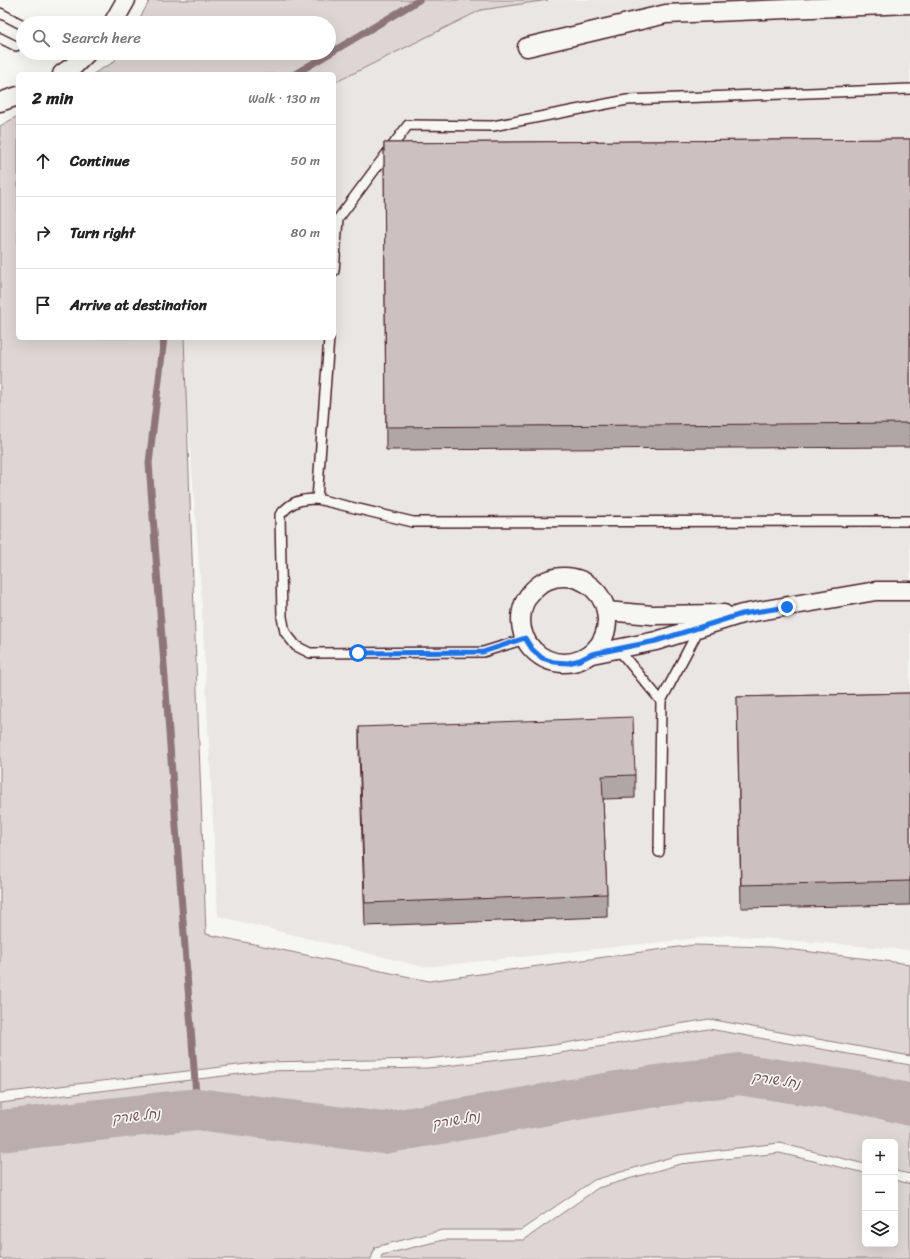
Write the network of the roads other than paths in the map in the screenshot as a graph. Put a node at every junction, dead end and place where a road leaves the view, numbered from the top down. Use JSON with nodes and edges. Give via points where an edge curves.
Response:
{"nodes":[{"id":1,"x":126,"y":0,"type":"edge"},
{"id":2,"x":910,"y":4,"type":"edge"},
{"id":3,"x":0,"y":14,"type":"edge"},
{"id":4,"x":117,"y":16,"type":"edge"},
{"id":5,"x":16,"y":21,"type":"edge"},
{"id":6,"x":0,"y":38,"type":"edge"},
{"id":7,"x":16,"y":46,"type":"dead end"},
{"id":8,"x":527,"y":47,"type":"dead end"},
{"id":9,"x":80,"y":60,"type":"edge"},
{"id":10,"x":65,"y":72,"type":"edge"},
{"id":11,"x":910,"y":89,"type":"edge"},
{"id":12,"x":16,"y":97,"type":"edge"},
{"id":13,"x":0,"y":102,"type":"edge"},
{"id":14,"x":336,"y":245,"type":"edge"},
{"id":15,"x":329,"y":340,"type":"edge"},
{"id":16,"x":317,"y":499,"type":"junction"},
{"id":17,"x":910,"y":521,"type":"edge"},
{"id":18,"x":910,"y":591,"type":"edge"},
{"id":19,"x":606,"y":611,"type":"junction"},
{"id":20,"x":742,"y":614,"type":"junction"},
{"id":21,"x":699,"y":628,"type":"junction"},
{"id":22,"x":525,"y":638,"type":"junction"},
{"id":23,"x":618,"y":648,"type":"junction"},
{"id":24,"x":592,"y":654,"type":"junction"},
{"id":25,"x":661,"y":702,"type":"junction"},
{"id":26,"x":659,"y":852,"type":"dead end"}],
"edges":[{"from":1,"to":4,"type":"street"},
{"from":2,"to":8,"type":"street","via":[[666,14]]},
{"from":3,"to":5,"type":"lane"},
{"from":6,"to":7,"type":"lane"},
{"from":9,"to":10,"type":"street"},
{"from":11,"to":14,"type":"lane","via":[[627,100],[493,126],[408,125],[338,219]]},
{"from":12,"to":13,"type":"street"},
{"from":15,"to":16,"type":"lane"},
{"from":16,"to":17,"type":"lane","via":[[413,522]]},
{"from":16,"to":22,"type":"lane","via":[[302,499],[288,506],[280,515],[282,617],[285,632],[296,646],[310,653],[483,652]]},
{"from":18,"to":20,"type":"street","via":[[876,591]]},
{"from":19,"to":20,"type":"street","via":[[652,615]]},
{"from":19,"to":22,"type":"street","via":[[598,593],[588,583],[561,576],[547,580],[535,588],[526,599],[521,612],[521,626]]},
{"from":19,"to":24,"type":"street","via":[[606,632]]},
{"from":20,"to":21,"type":"street"},
{"from":21,"to":23,"type":"street","via":[[656,641]]},
{"from":21,"to":25,"type":"lane"},
{"from":22,"to":24,"type":"street","via":[[542,658],[554,662],[568,663]]},
{"from":23,"to":24,"type":"street"},
{"from":23,"to":25,"type":"lane"},
{"from":25,"to":26,"type":"lane"}]}
